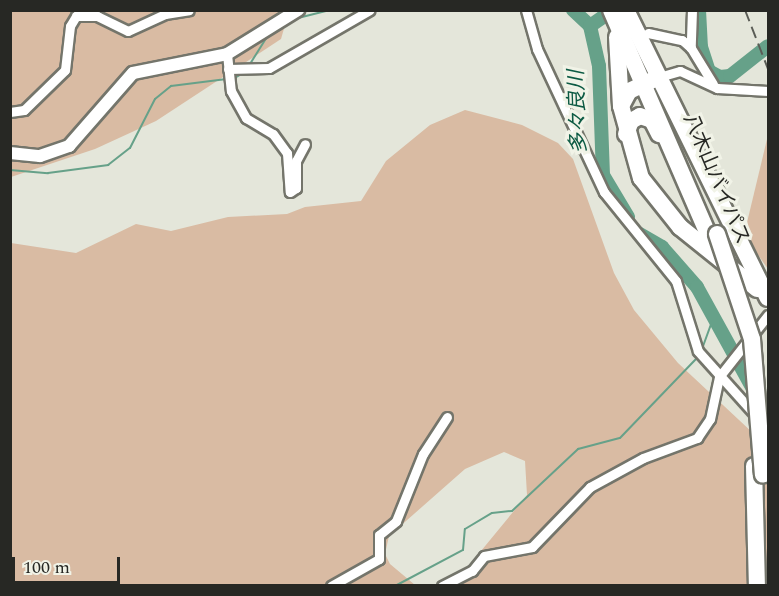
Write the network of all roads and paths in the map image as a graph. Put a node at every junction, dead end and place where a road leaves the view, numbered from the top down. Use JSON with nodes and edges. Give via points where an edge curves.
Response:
{"nodes":[{"id":1,"x":189,"y":10,"type":"edge"},
{"id":2,"x":298,"y":10,"type":"edge"},
{"id":3,"x":370,"y":10,"type":"edge"},
{"id":4,"x":526,"y":10,"type":"edge"},
{"id":5,"x":692,"y":10,"type":"edge"},
{"id":6,"x":618,"y":12,"type":"edge"},
{"id":7,"x":648,"y":33,"type":"dead end"},
{"id":8,"x":691,"y":48,"type":"junction"},
{"id":9,"x":227,"y":54,"type":"junction"},
{"id":10,"x":228,"y":69,"type":"junction"},
{"id":11,"x":651,"y":80,"type":"junction"},
{"id":12,"x":714,"y":87,"type":"junction"},
{"id":13,"x":768,"y":91,"type":"edge"},
{"id":14,"x":621,"y":106,"type":"junction"},
{"id":15,"x":10,"y":112,"type":"edge"},
{"id":16,"x":626,"y":134,"type":"junction"},
{"id":17,"x":305,"y":144,"type":"dead end"},
{"id":18,"x":10,"y":153,"type":"edge"},
{"id":19,"x":684,"y":175,"type":"junction"},
{"id":20,"x":711,"y":240,"type":"junction"},
{"id":21,"x":739,"y":260,"type":"junction"},
{"id":22,"x":768,"y":298,"type":"edge"},
{"id":23,"x":768,"y":304,"type":"edge"},
{"id":24,"x":768,"y":315,"type":"edge"},
{"id":25,"x":719,"y":376,"type":"junction"},
{"id":26,"x":447,"y":417,"type":"dead end"},
{"id":27,"x":768,"y":429,"type":"edge"},
{"id":28,"x":759,"y":471,"type":"junction"},
{"id":29,"x":331,"y":585,"type":"edge"},
{"id":30,"x":442,"y":585,"type":"edge"},
{"id":31,"x":757,"y":585,"type":"edge"},
{"id":32,"x":765,"y":585,"type":"edge"}],
"edges":[{"from":1,"to":15,"type":"street","via":[[165,14],[135,30],[97,16],[76,16],[70,26],[65,70],[24,111]]},
{"from":2,"to":9,"type":"street"},
{"from":3,"to":10,"type":"street","via":[[261,70]]},
{"from":4,"to":25,"type":"street","via":[[537,49],[604,192],[676,281],[701,354]]},
{"from":5,"to":8,"type":"street"},
{"from":6,"to":11,"type":"highway","name":"八木山バイパス"},
{"from":6,"to":14,"type":"highway"},
{"from":7,"to":8,"type":"street","via":[[682,40]]},
{"from":8,"to":12,"type":"street"},
{"from":9,"to":10,"type":"street"},
{"from":9,"to":18,"type":"street","via":[[133,73],[69,146],[40,156]]},
{"from":10,"to":17,"type":"street","via":[[231,91],[246,118],[273,134],[287,153],[290,192],[296,188],[296,161]]},
{"from":11,"to":12,"type":"street","via":[[687,72]]},
{"from":11,"to":14,"type":"highway","via":[[625,95]]},
{"from":11,"to":19,"type":"highway","name":"八木山バイパス"},
{"from":11,"to":20,"type":"highway","name":"八木山バイパス"},
{"from":11,"to":21,"type":"highway"},
{"from":12,"to":13,"type":"street","via":[[737,93]]},
{"from":14,"to":16,"type":"highway"},
{"from":16,"to":19,"type":"highway","via":[[634,118],[652,120]]},
{"from":16,"to":20,"type":"highway","via":[[654,199]]},
{"from":19,"to":20,"type":"highway","name":"八木山バイパス"},
{"from":20,"to":21,"type":"highway"},
{"from":20,"to":28,"type":"highway","name":"八木山バイパス","via":[[744,340]]},
{"from":21,"to":22,"type":"highway"},
{"from":21,"to":23,"type":"highway"},
{"from":24,"to":25,"type":"street"},
{"from":25,"to":27,"type":"street"},
{"from":25,"to":30,"type":"street","via":[[710,419],[697,438],[643,458],[590,487],[532,548],[492,553]]},
{"from":26,"to":29,"type":"street","via":[[423,454],[396,521],[380,535],[379,559]]},
{"from":28,"to":31,"type":"highway","name":"八木山バイパス"},
{"from":28,"to":32,"type":"highway","name":"八木山バイパス"}]}
